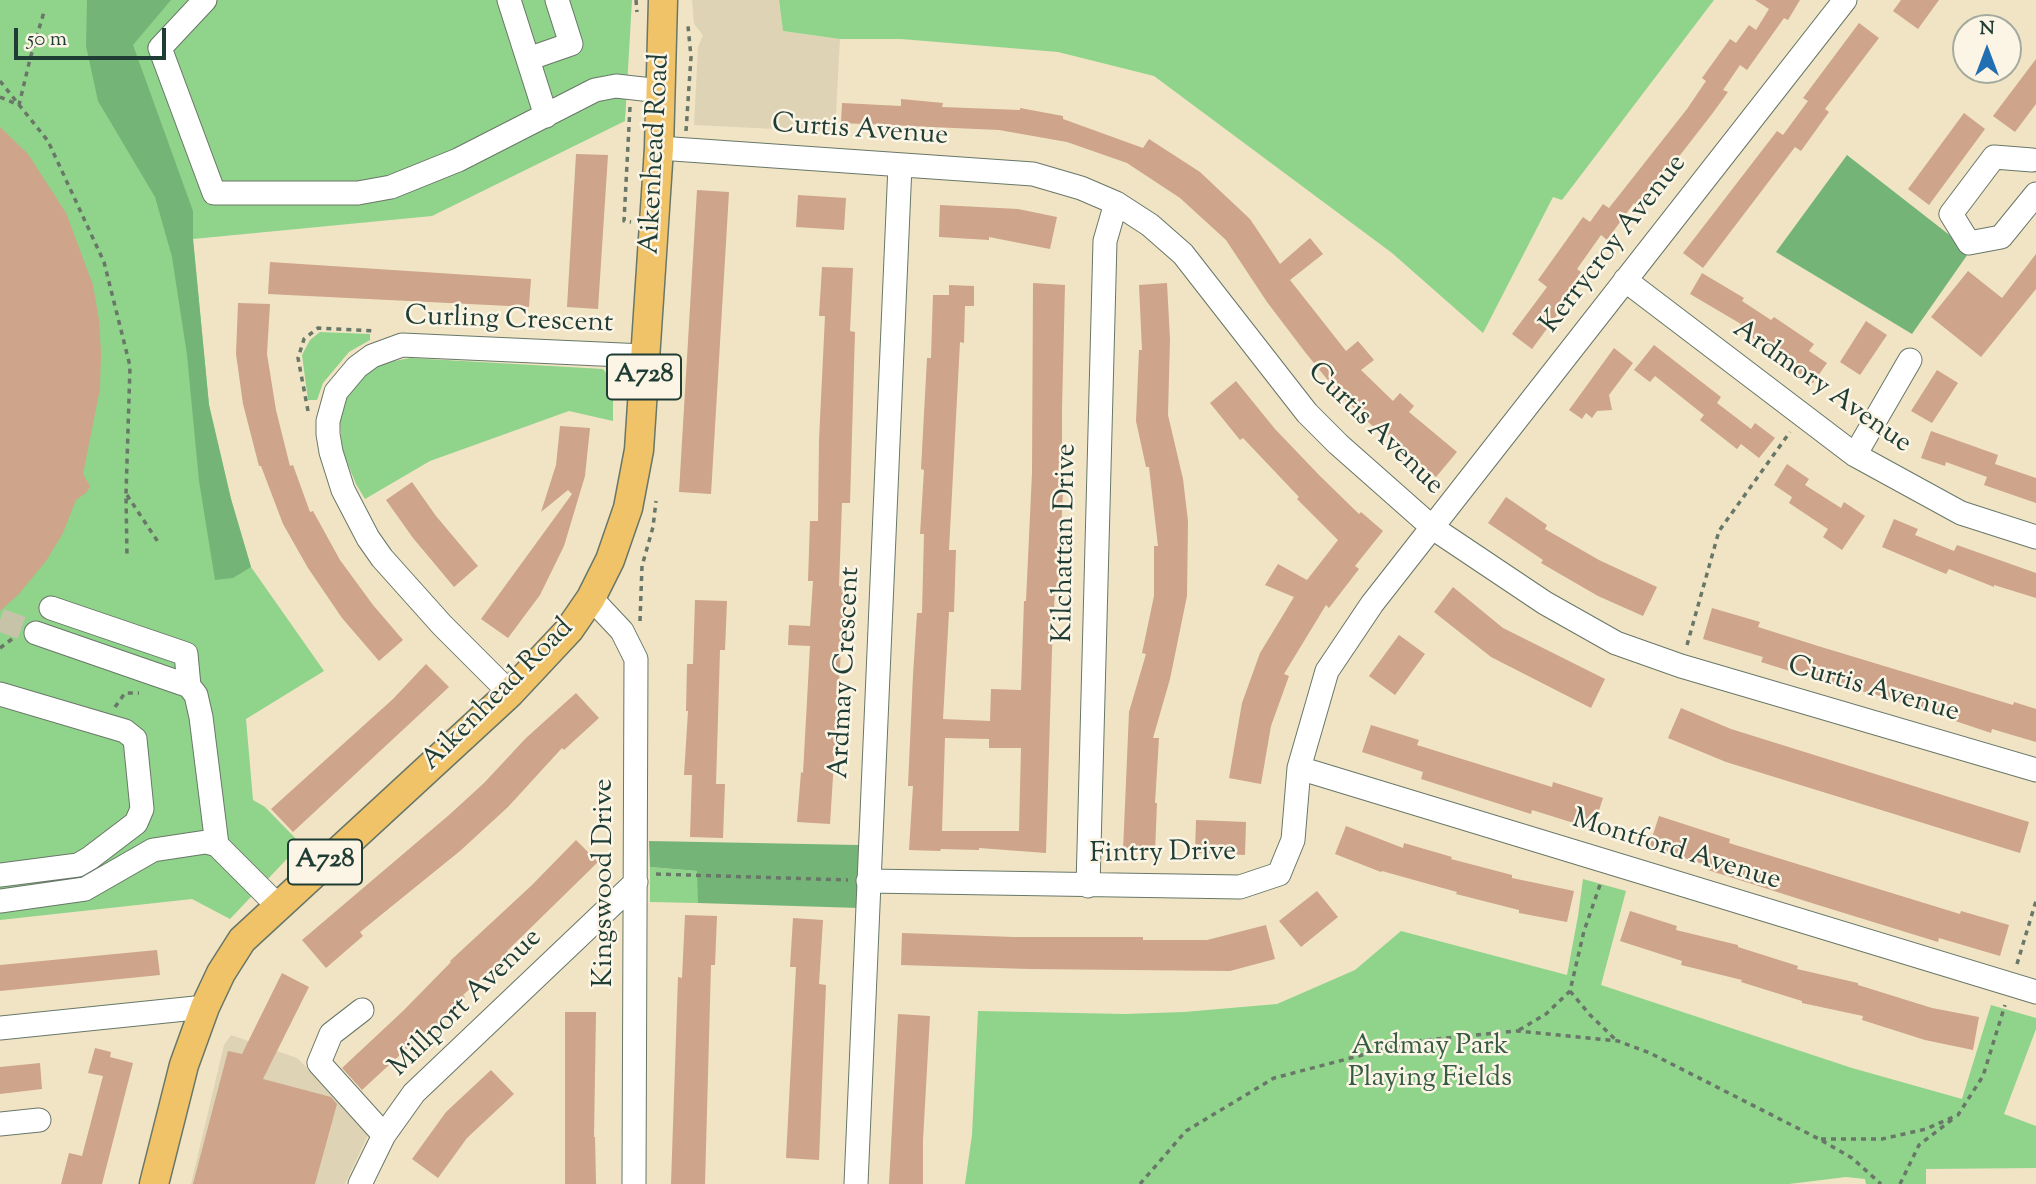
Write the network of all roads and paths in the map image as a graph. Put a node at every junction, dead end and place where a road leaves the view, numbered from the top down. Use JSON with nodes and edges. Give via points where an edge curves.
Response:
{"nodes":[{"id":1,"x":205,"y":0,"type":"edge"},
{"id":2,"x":509,"y":0,"type":"edge"},
{"id":3,"x":557,"y":0,"type":"edge"},
{"id":4,"x":663,"y":0,"type":"edge"},
{"id":5,"x":1845,"y":0,"type":"edge"},
{"id":6,"x":44,"y":12,"type":"dead end"},
{"id":7,"x":688,"y":23,"type":"dead end"},
{"id":8,"x":528,"y":59,"type":"junction"},
{"id":9,"x":0,"y":81,"type":"edge"},
{"id":10,"x":661,"y":90,"type":"junction"},
{"id":11,"x":0,"y":97,"type":"edge"},
{"id":12,"x":19,"y":105,"type":"junction"},
{"id":13,"x":547,"y":116,"type":"junction"},
{"id":14,"x":672,"y":149,"type":"junction"},
{"id":15,"x":2034,"y":158,"type":"edge"},
{"id":16,"x":900,"y":165,"type":"junction"},
{"id":17,"x":2036,"y":187,"type":"edge"},
{"id":18,"x":2036,"y":194,"type":"edge"},
{"id":19,"x":1116,"y":203,"type":"junction"},
{"id":20,"x":1625,"y":280,"type":"junction"},
{"id":21,"x":402,"y":345,"type":"junction"},
{"id":22,"x":644,"y":356,"type":"junction"},
{"id":23,"x":1910,"y":360,"type":"dead end"},
{"id":24,"x":1801,"y":416,"type":"junction"},
{"id":25,"x":328,"y":434,"type":"junction"},
{"id":26,"x":1855,"y":455,"type":"junction"},
{"id":27,"x":126,"y":494,"type":"junction"},
{"id":28,"x":1433,"y":528,"type":"junction"},
{"id":29,"x":2036,"y":537,"type":"edge"},
{"id":30,"x":160,"y":545,"type":"dead end"},
{"id":31,"x":127,"y":557,"type":"dead end"},
{"id":32,"x":591,"y":598,"type":"junction"},
{"id":33,"x":51,"y":608,"type":"dead end"},
{"id":34,"x":36,"y":633,"type":"tunnel mouth"},
{"id":35,"x":1681,"y":666,"type":"junction"},
{"id":36,"x":189,"y":686,"type":"junction"},
{"id":37,"x":510,"y":693,"type":"junction"},
{"id":38,"x":0,"y":694,"type":"edge"},
{"id":39,"x":146,"y":695,"type":"dead end"},
{"id":40,"x":110,"y":726,"type":"junction"},
{"id":41,"x":1299,"y":768,"type":"junction"},
{"id":42,"x":2036,"y":770,"type":"edge"},
{"id":43,"x":217,"y":845,"type":"junction"},
{"id":44,"x":1608,"y":863,"type":"junction"},
{"id":45,"x":0,"y":875,"type":"edge"},
{"id":46,"x":680,"y":875,"type":"dead end"},
{"id":47,"x":868,"y":881,"type":"junction"},
{"id":48,"x":636,"y":882,"type":"junction"},
{"id":49,"x":1088,"y":886,"type":"junction"},
{"id":50,"x":0,"y":901,"type":"edge"},
{"id":51,"x":2036,"y":901,"type":"edge"},
{"id":52,"x":278,"y":906,"type":"junction"},
{"id":53,"x":2011,"y":984,"type":"junction"},
{"id":54,"x":1570,"y":991,"type":"junction"},
{"id":55,"x":2036,"y":992,"type":"edge"},
{"id":56,"x":205,"y":1007,"type":"junction"},
{"id":57,"x":362,"y":1010,"type":"dead end"},
{"id":58,"x":0,"y":1028,"type":"edge"},
{"id":59,"x":1517,"y":1031,"type":"junction"},
{"id":60,"x":1618,"y":1041,"type":"junction"},
{"id":61,"x":1958,"y":1115,"type":"junction"},
{"id":62,"x":39,"y":1120,"type":"dead end"},
{"id":63,"x":0,"y":1124,"type":"edge"},
{"id":64,"x":384,"y":1135,"type":"junction"},
{"id":65,"x":1819,"y":1139,"type":"junction"},
{"id":66,"x":154,"y":1184,"type":"edge"},
{"id":67,"x":360,"y":1184,"type":"edge"},
{"id":68,"x":634,"y":1184,"type":"edge"},
{"id":69,"x":856,"y":1184,"type":"edge"},
{"id":70,"x":1140,"y":1184,"type":"edge"},
{"id":71,"x":1881,"y":1184,"type":"edge"},
{"id":72,"x":1900,"y":1184,"type":"edge"}],
"edges":[{"from":1,"to":13,"type":"street","via":[[160,48],[214,193],[358,193],[391,187],[433,172]]},
{"from":2,"to":8,"type":"street"},
{"from":3,"to":8,"type":"street","via":[[571,44]]},
{"from":4,"to":10,"type":"main road","name":"Aikenhead Road","number":"A728"},
{"from":5,"to":20,"type":"street","name":"Kerrycroy Avenue"},
{"from":6,"to":12,"type":"path"},
{"from":7,"to":14,"type":"path","via":[[691,57]]},
{"from":8,"to":13,"type":"street"},
{"from":9,"to":12,"type":"path"},
{"from":10,"to":13,"type":"street","via":[[616,86],[595,90]]},
{"from":10,"to":14,"type":"main road","name":"Aikenhead Road","number":"A728"},
{"from":11,"to":12,"type":"path"},
{"from":12,"to":27,"type":"path","via":[[48,141],[104,262],[130,366]]},
{"from":14,"to":16,"type":"street","name":"Curtis Avenue"},
{"from":14,"to":22,"type":"main road","name":"Aikenhead Road","number":"A728"},
{"from":15,"to":17,"type":"street"},
{"from":15,"to":18,"type":"street","via":[[1994,157],[1951,214],[1969,243],[2001,237]]},
{"from":16,"to":19,"type":"street","name":"Curtis Avenue","via":[[1032,174]]},
{"from":16,"to":47,"type":"street","name":"Ardmay Crescent"},
{"from":19,"to":28,"type":"street","name":"Curtis Avenue","via":[[1183,254],[1307,413]]},
{"from":19,"to":49,"type":"street","name":"Kilchattan Drive","via":[[1105,241]]},
{"from":20,"to":24,"type":"street","name":"Ardmory Avenue"},
{"from":20,"to":28,"type":"street","name":"Kerrycroy Avenue"},
{"from":21,"to":22,"type":"street","name":"Curling Crescent"},
{"from":21,"to":25,"type":"street","name":"Curling Crescent","via":[[372,356],[345,379],[335,392]]},
{"from":21,"to":25,"type":"path","via":[[393,332],[318,328],[304,340],[298,358],[306,408]]},
{"from":22,"to":32,"type":"main road","name":"Aikenhead Road","number":"A728","via":[[633,489],[619,538]]},
{"from":23,"to":26,"type":"street"},
{"from":24,"to":26,"type":"street","name":"Ardmory Avenue"},
{"from":24,"to":35,"type":"path","via":[[1719,531]]},
{"from":25,"to":37,"type":"street","name":"Curling Crescent","via":[[343,491],[382,558]]},
{"from":26,"to":29,"type":"street","name":"Ardmory Avenue","via":[[1961,513]]},
{"from":27,"to":30,"type":"path"},
{"from":27,"to":31,"type":"path"},
{"from":28,"to":35,"type":"street","name":"Curtis Avenue","via":[[1592,630]]},
{"from":28,"to":41,"type":"street","name":"Fintry Drive","via":[[1372,604],[1327,671]]},
{"from":32,"to":37,"type":"main road","name":"Aikenhead Road","number":"A728","via":[[569,630]]},
{"from":32,"to":48,"type":"street","name":"Kingswood Drive","via":[[622,631],[636,659]]},
{"from":33,"to":36,"type":"street","via":[[186,654]]},
{"from":34,"to":36,"type":"street"},
{"from":35,"to":42,"type":"street","name":"Curtis Avenue"},
{"from":36,"to":43,"type":"street","via":[[201,717]]},
{"from":37,"to":52,"type":"main road","name":"Aikenhead Road","number":"A728"},
{"from":38,"to":40,"type":"street"},
{"from":39,"to":40,"type":"path","via":[[125,693],[117,702]]},
{"from":40,"to":45,"type":"street","via":[[135,739],[142,809],[136,823],[78,864]]},
{"from":41,"to":44,"type":"street","name":"Montford Avenue"},
{"from":41,"to":49,"type":"street","name":"Fintry Drive","via":[[1293,840],[1279,874],[1240,887]]},
{"from":43,"to":50,"type":"street","via":[[192,843],[153,850],[85,889]]},
{"from":43,"to":52,"type":"street"},
{"from":44,"to":53,"type":"street","name":"Montford Avenue"},
{"from":44,"to":54,"type":"path","via":[[1584,930]]},
{"from":46,"to":47,"type":"path"},
{"from":47,"to":49,"type":"street","name":"Fintry Drive"},
{"from":47,"to":69,"type":"street","name":"Ardmay Crescent"},
{"from":48,"to":64,"type":"street","name":"Millport Avenue","via":[[414,1093]]},
{"from":48,"to":68,"type":"street","name":"Kingswood Drive"},
{"from":51,"to":53,"type":"path"},
{"from":52,"to":56,"type":"main road","name":"Aikenhead Road","number":"A728","via":[[243,940]]},
{"from":53,"to":55,"type":"street","name":"Montford Avenue"},
{"from":53,"to":61,"type":"path","via":[[1983,1076]]},
{"from":54,"to":59,"type":"path"},
{"from":54,"to":60,"type":"path"},
{"from":56,"to":58,"type":"street"},
{"from":56,"to":66,"type":"main road","name":"Aikenhead Road","number":"A728","via":[[184,1065]]},
{"from":57,"to":64,"type":"street","via":[[331,1034],[319,1063]]},
{"from":59,"to":60,"type":"path"},
{"from":59,"to":70,"type":"path","via":[[1416,1041],[1275,1078],[1186,1131]]},
{"from":60,"to":65,"type":"path"},
{"from":61,"to":65,"type":"path","via":[[1926,1129],[1882,1139]]},
{"from":61,"to":72,"type":"path","via":[[1919,1145]]},
{"from":62,"to":63,"type":"street"},
{"from":64,"to":67,"type":"street","name":"Millport Avenue"},
{"from":65,"to":71,"type":"path","via":[[1852,1158]]}]}
